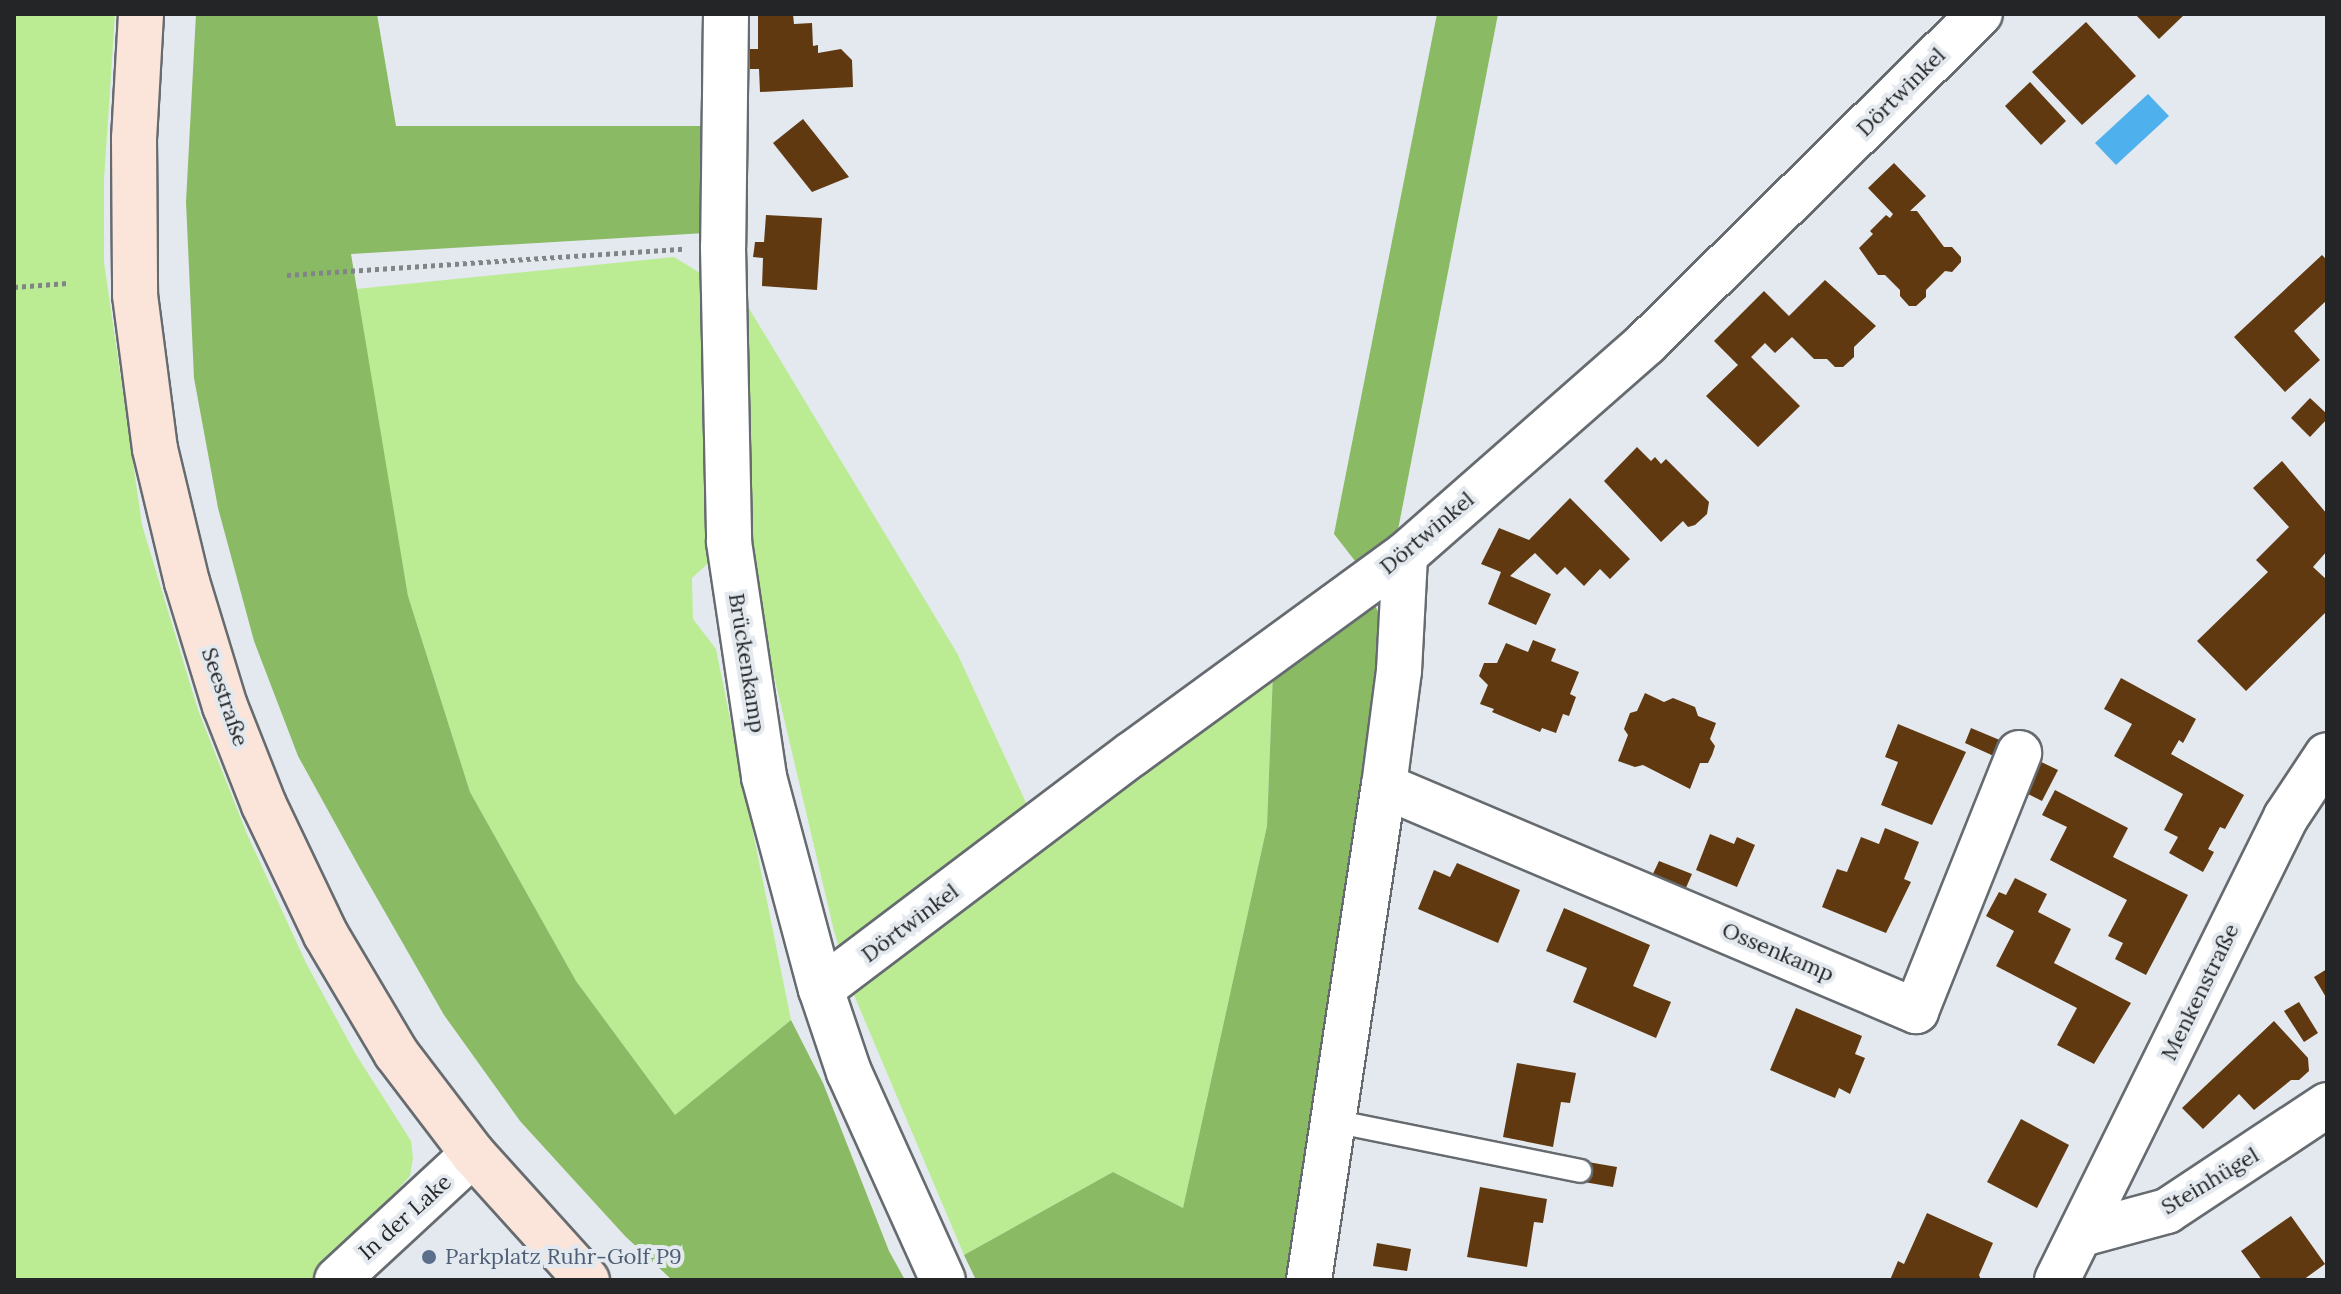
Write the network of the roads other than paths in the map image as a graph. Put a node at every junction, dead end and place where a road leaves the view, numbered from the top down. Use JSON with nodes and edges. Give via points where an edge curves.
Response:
{"nodes":[{"id":1,"x":141,"y":14,"type":"edge"},
{"id":2,"x":726,"y":14,"type":"edge"},
{"id":3,"x":1980,"y":14,"type":"edge"},
{"id":4,"x":1405,"y":555,"type":"junction"},
{"id":5,"x":2019,"y":753,"type":"dead end"},
{"id":6,"x":2327,"y":755,"type":"edge"},
{"id":7,"x":1384,"y":786,"type":"junction"},
{"id":8,"x":821,"y":989,"type":"junction"},
{"id":9,"x":2327,"y":1105,"type":"edge"},
{"id":10,"x":1333,"y":1121,"type":"junction"},
{"id":11,"x":473,"y":1154,"type":"junction"},
{"id":12,"x":1580,"y":1171,"type":"dead end"},
{"id":13,"x":2082,"y":1234,"type":"junction"},
{"id":14,"x":337,"y":1280,"type":"edge"},
{"id":15,"x":587,"y":1280,"type":"edge"},
{"id":16,"x":943,"y":1280,"type":"edge"},
{"id":17,"x":1309,"y":1280,"type":"edge"},
{"id":18,"x":2057,"y":1280,"type":"edge"}],
"edges":[{"from":1,"to":11,"type":"main road","name":"Seestraße","via":[[134,138],[135,295],[155,449],[187,582],[225,706],[264,805],[326,935],[396,1053]]},
{"from":2,"to":8,"type":"street","name":"Brückenkamp","via":[[723,247],[729,542],[764,777]]},
{"from":3,"to":4,"type":"street","name":"Dörtwinkel","via":[[1646,343]]},
{"from":4,"to":7,"type":"street","via":[[1399,671]]},
{"from":4,"to":8,"type":"street","name":"Dörtwinkel"},
{"from":5,"to":7,"type":"street","name":"Ossenkamp","via":[[1916,1011]]},
{"from":6,"to":13,"type":"street","name":"Menkenstraße","via":[[2286,817]]},
{"from":7,"to":10,"type":"street"},
{"from":8,"to":16,"type":"street","name":"Brückenkamp","via":[[849,1072]]},
{"from":9,"to":13,"type":"street","name":"Steinhügel","via":[[2167,1211]]},
{"from":10,"to":12,"type":"lane"},
{"from":10,"to":17,"type":"street"},
{"from":11,"to":14,"type":"street","name":"In der Lake"},
{"from":11,"to":15,"type":"main road","name":"Seestraße"},
{"from":13,"to":18,"type":"street","name":"Menkenstraße"}]}
